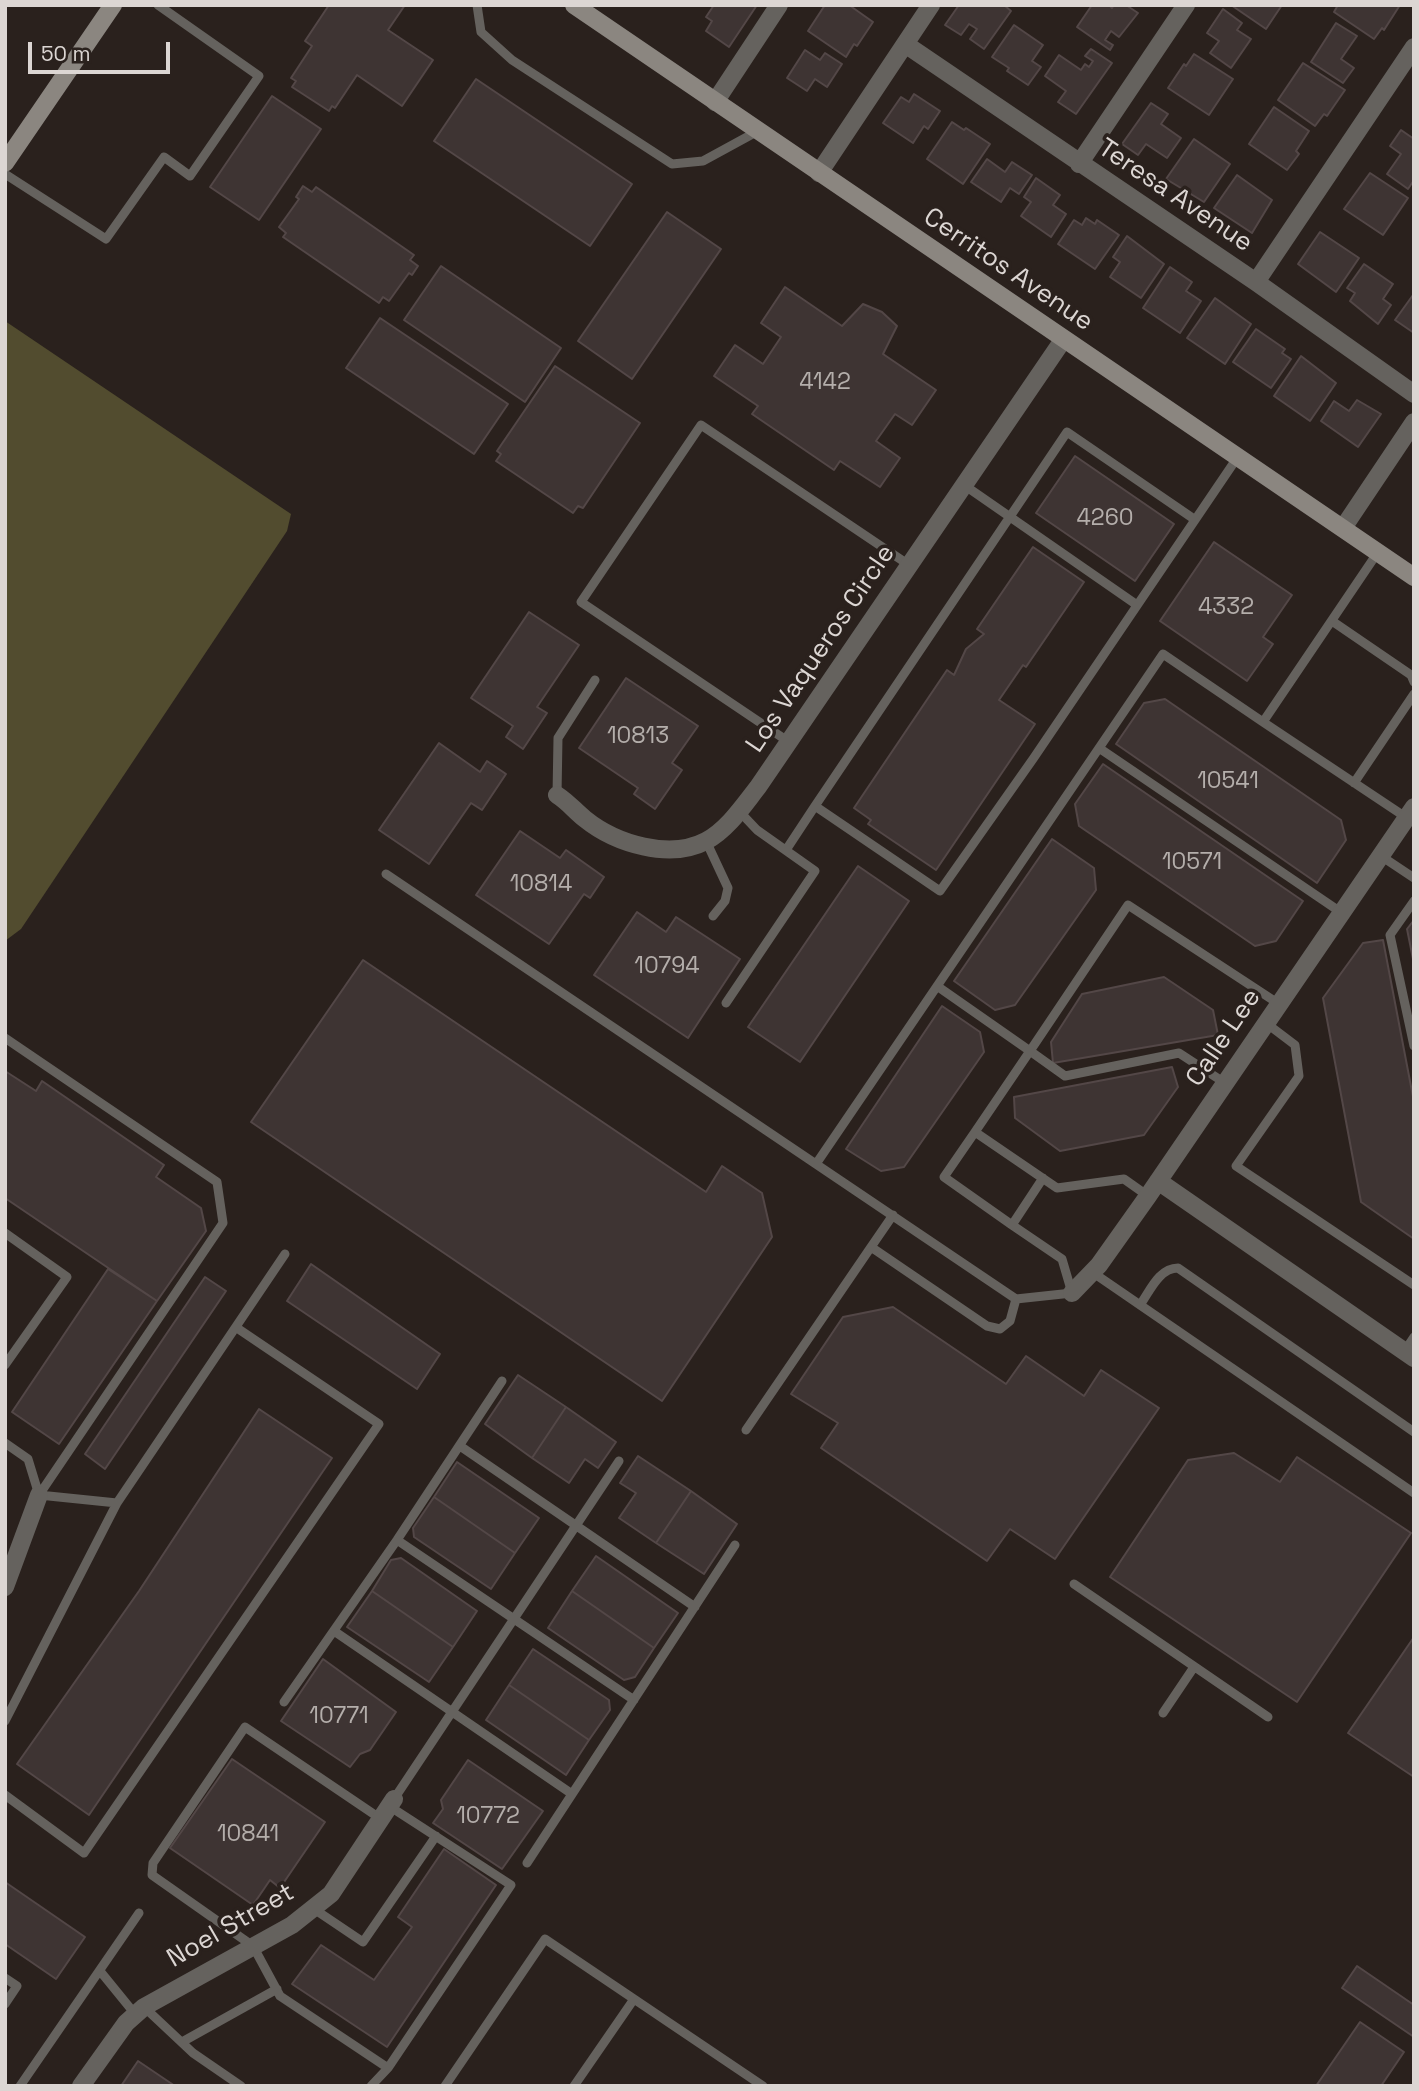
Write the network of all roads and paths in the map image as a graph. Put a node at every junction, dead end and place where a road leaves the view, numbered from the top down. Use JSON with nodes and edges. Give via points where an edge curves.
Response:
{"nodes":[{"id":1,"x":113,"y":5,"type":"edge"},
{"id":2,"x":158,"y":5,"type":"edge"},
{"id":3,"x":477,"y":5,"type":"edge"},
{"id":4,"x":574,"y":5,"type":"edge"},
{"id":5,"x":779,"y":5,"type":"edge"},
{"id":6,"x":931,"y":5,"type":"edge"},
{"id":7,"x":1186,"y":5,"type":"edge"},
{"id":8,"x":905,"y":44,"type":"junction"},
{"id":9,"x":1414,"y":47,"type":"edge"},
{"id":10,"x":715,"y":102,"type":"junction"},
{"id":11,"x":758,"y":131,"type":"junction"},
{"id":12,"x":5,"y":163,"type":"edge"},
{"id":13,"x":1079,"y":164,"type":"junction"},
{"id":14,"x":819,"y":173,"type":"junction"},
{"id":15,"x":5,"y":174,"type":"edge"},
{"id":16,"x":1256,"y":282,"type":"junction"},
{"id":17,"x":1063,"y":340,"type":"junction"},
{"id":18,"x":1414,"y":394,"type":"edge"},
{"id":19,"x":1414,"y":422,"type":"edge"},
{"id":20,"x":1237,"y":458,"type":"junction"},
{"id":21,"x":964,"y":485,"type":"junction"},
{"id":22,"x":1010,"y":516,"type":"junction"},
{"id":23,"x":1195,"y":519,"type":"junction"},
{"id":24,"x":1343,"y":528,"type":"junction"},
{"id":25,"x":1378,"y":552,"type":"junction"},
{"id":26,"x":909,"y":565,"type":"junction"},
{"id":27,"x":1414,"y":577,"type":"edge"},
{"id":28,"x":1137,"y":605,"type":"junction"},
{"id":29,"x":1332,"y":621,"type":"junction"},
{"id":30,"x":595,"y":680,"type":"dead end"},
{"id":31,"x":1414,"y":682,"type":"edge"},
{"id":32,"x":1414,"y":694,"type":"edge"},
{"id":33,"x":1264,"y":722,"type":"junction"},
{"id":34,"x":789,"y":742,"type":"junction"},
{"id":35,"x":1099,"y":748,"type":"junction"},
{"id":36,"x":1354,"y":783,"type":"junction"},
{"id":37,"x":557,"y":795,"type":"joint"},
{"id":38,"x":815,"y":806,"type":"junction"},
{"id":39,"x":739,"y":811,"type":"junction"},
{"id":40,"x":1410,"y":812,"type":"edge"},
{"id":41,"x":706,"y":841,"type":"junction"},
{"id":42,"x":786,"y":850,"type":"junction"},
{"id":43,"x":1381,"y":856,"type":"junction"},
{"id":44,"x":386,"y":874,"type":"dead end"},
{"id":45,"x":1414,"y":878,"type":"edge"},
{"id":46,"x":1414,"y":901,"type":"edge"},
{"id":47,"x":1342,"y":913,"type":"junction"},
{"id":48,"x":713,"y":916,"type":"dead end"},
{"id":49,"x":937,"y":986,"type":"junction"},
{"id":50,"x":726,"y":1003,"type":"dead end"},
{"id":51,"x":1279,"y":1004,"type":"junction"},
{"id":52,"x":1266,"y":1023,"type":"junction"},
{"id":53,"x":5,"y":1038,"type":"edge"},
{"id":54,"x":1414,"y":1046,"type":"edge"},
{"id":55,"x":1030,"y":1051,"type":"junction"},
{"id":56,"x":1225,"y":1083,"type":"junction"},
{"id":57,"x":975,"y":1132,"type":"junction"},
{"id":58,"x":816,"y":1164,"type":"junction"},
{"id":59,"x":1043,"y":1178,"type":"junction"},
{"id":60,"x":1153,"y":1189,"type":"junction"},
{"id":61,"x":892,"y":1216,"type":"junction"},
{"id":62,"x":1012,"y":1225,"type":"junction"},
{"id":63,"x":5,"y":1233,"type":"edge"},
{"id":64,"x":871,"y":1247,"type":"junction"},
{"id":65,"x":285,"y":1254,"type":"dead end"},
{"id":66,"x":1092,"y":1272,"type":"junction"},
{"id":67,"x":1414,"y":1285,"type":"edge"},
{"id":68,"x":1072,"y":1293,"type":"junction"},
{"id":69,"x":1016,"y":1299,"type":"junction"},
{"id":70,"x":1140,"y":1305,"type":"junction"},
{"id":71,"x":237,"y":1328,"type":"junction"},
{"id":72,"x":1411,"y":1349,"type":"edge"},
{"id":73,"x":5,"y":1365,"type":"edge"},
{"id":74,"x":502,"y":1381,"type":"dead end"},
{"id":75,"x":746,"y":1430,"type":"dead end"},
{"id":76,"x":1414,"y":1432,"type":"edge"},
{"id":77,"x":5,"y":1443,"type":"edge"},
{"id":78,"x":460,"y":1446,"type":"junction"},
{"id":79,"x":619,"y":1461,"type":"dead end"},
{"id":80,"x":1414,"y":1493,"type":"edge"},
{"id":81,"x":39,"y":1495,"type":"junction"},
{"id":82,"x":117,"y":1503,"type":"junction"},
{"id":83,"x":576,"y":1525,"type":"junction"},
{"id":84,"x":397,"y":1539,"type":"junction"},
{"id":85,"x":735,"y":1545,"type":"dead end"},
{"id":86,"x":11,"y":1555,"type":"edge"},
{"id":87,"x":1074,"y":1584,"type":"dead end"},
{"id":88,"x":5,"y":1587,"type":"edge"},
{"id":89,"x":695,"y":1607,"type":"junction"},
{"id":90,"x":514,"y":1619,"type":"junction"},
{"id":91,"x":334,"y":1631,"type":"junction"},
{"id":92,"x":1195,"y":1667,"type":"junction"},
{"id":93,"x":634,"y":1700,"type":"junction"},
{"id":94,"x":284,"y":1702,"type":"dead end"},
{"id":95,"x":452,"y":1712,"type":"junction"},
{"id":96,"x":1163,"y":1713,"type":"dead end"},
{"id":97,"x":1268,"y":1717,"type":"dead end"},
{"id":98,"x":5,"y":1721,"type":"edge"},
{"id":99,"x":572,"y":1794,"type":"junction"},
{"id":100,"x":5,"y":1795,"type":"edge"},
{"id":101,"x":388,"y":1808,"type":"junction"},
{"id":102,"x":436,"y":1836,"type":"junction"},
{"id":103,"x":527,"y":1863,"type":"dead end"},
{"id":104,"x":314,"y":1909,"type":"junction"},
{"id":105,"x":139,"y":1913,"type":"dead end"},
{"id":106,"x":253,"y":1946,"type":"junction"},
{"id":107,"x":100,"y":1970,"type":"junction"},
{"id":108,"x":5,"y":1978,"type":"edge"},
{"id":109,"x":277,"y":1989,"type":"junction"},
{"id":110,"x":634,"y":1999,"type":"junction"},
{"id":111,"x":5,"y":2004,"type":"edge"},
{"id":112,"x":139,"y":2010,"type":"junction"},
{"id":113,"x":182,"y":2042,"type":"junction"},
{"id":114,"x":388,"y":2068,"type":"junction"},
{"id":115,"x":20,"y":2086,"type":"edge"},
{"id":116,"x":81,"y":2086,"type":"edge"},
{"id":117,"x":241,"y":2086,"type":"edge"},
{"id":118,"x":372,"y":2086,"type":"edge"},
{"id":119,"x":445,"y":2086,"type":"edge"},
{"id":120,"x":575,"y":2086,"type":"edge"},
{"id":121,"x":763,"y":2086,"type":"edge"}],
"edges":[{"from":1,"to":12,"type":"main road"},
{"from":2,"to":15,"type":"lane","via":[[259,76],[190,176],[164,157],[106,240]]},
{"from":3,"to":11,"type":"lane","via":[[481,32],[512,60],[672,164],[703,161]]},
{"from":4,"to":10,"type":"main road","name":"Cerritos Avenue"},
{"from":5,"to":10,"type":"street"},
{"from":6,"to":8,"type":"street"},
{"from":7,"to":13,"type":"street"},
{"from":8,"to":13,"type":"street","name":"Teresa Avenue"},
{"from":8,"to":14,"type":"street"},
{"from":9,"to":16,"type":"street"},
{"from":10,"to":11,"type":"main road","name":"Cerritos Avenue"},
{"from":11,"to":14,"type":"main road","name":"Cerritos Avenue"},
{"from":13,"to":16,"type":"street","name":"Teresa Avenue"},
{"from":14,"to":17,"type":"main road","name":"Cerritos Avenue"},
{"from":16,"to":18,"type":"street","name":"Teresa Avenue"},
{"from":17,"to":20,"type":"main road","name":"Cerritos Avenue"},
{"from":17,"to":21,"type":"street","name":"Los Vaqueros Circle"},
{"from":19,"to":24,"type":"street"},
{"from":20,"to":23,"type":"lane"},
{"from":20,"to":24,"type":"main road","name":"Cerritos Avenue"},
{"from":21,"to":22,"type":"lane"},
{"from":21,"to":26,"type":"street","name":"Los Vaqueros Circle"},
{"from":22,"to":23,"type":"lane","via":[[1067,432]]},
{"from":22,"to":28,"type":"lane"},
{"from":22,"to":38,"type":"lane"},
{"from":23,"to":28,"type":"lane"},
{"from":24,"to":25,"type":"main road","name":"Cerritos Avenue"},
{"from":25,"to":27,"type":"main road","name":"Cerritos Avenue"},
{"from":25,"to":29,"type":"lane"},
{"from":26,"to":34,"type":"street","name":"Los Vaqueros Circle"},
{"from":26,"to":34,"type":"lane","via":[[701,425],[581,601]]},
{"from":28,"to":38,"type":"lane","via":[[940,891]]},
{"from":29,"to":31,"type":"lane","via":[[1411,675]]},
{"from":29,"to":33,"type":"lane"},
{"from":30,"to":37,"type":"lane","via":[[558,738]]},
{"from":32,"to":36,"type":"lane"},
{"from":33,"to":35,"type":"lane","via":[[1163,654]]},
{"from":33,"to":36,"type":"lane"},
{"from":34,"to":39,"type":"street","name":"Los Vaqueros Circle"},
{"from":35,"to":47,"type":"lane"},
{"from":35,"to":49,"type":"lane"},
{"from":36,"to":40,"type":"lane"},
{"from":37,"to":41,"type":"street","name":"Los Vaqueros Circle","via":[[614,836],[647,847],[676,850]]},
{"from":38,"to":42,"type":"lane"},
{"from":39,"to":41,"type":"street","name":"Los Vaqueros Circle"},
{"from":39,"to":42,"type":"lane"},
{"from":40,"to":43,"type":"street","name":"Calle Lee"},
{"from":41,"to":48,"type":"lane","via":[[728,888]]},
{"from":42,"to":50,"type":"lane","via":[[814,871]]},
{"from":43,"to":45,"type":"lane"},
{"from":43,"to":47,"type":"street","name":"Calle Lee"},
{"from":44,"to":58,"type":"lane"},
{"from":46,"to":54,"type":"lane","via":[[1390,935]]},
{"from":47,"to":51,"type":"street","name":"Calle Lee"},
{"from":49,"to":55,"type":"lane"},
{"from":49,"to":58,"type":"lane"},
{"from":51,"to":52,"type":"street","name":"Calle Lee"},
{"from":51,"to":55,"type":"lane","via":[[1128,905]]},
{"from":52,"to":56,"type":"street","name":"Calle Lee"},
{"from":52,"to":67,"type":"lane","via":[[1295,1045],[1299,1076],[1236,1166]]},
{"from":53,"to":81,"type":"lane","via":[[217,1182],[223,1223]]},
{"from":55,"to":56,"type":"lane","via":[[1065,1076],[1179,1053]]},
{"from":55,"to":57,"type":"lane"},
{"from":56,"to":60,"type":"street","name":"Calle Lee"},
{"from":57,"to":59,"type":"lane"},
{"from":57,"to":62,"type":"lane","via":[[944,1177]]},
{"from":58,"to":61,"type":"lane"},
{"from":59,"to":60,"type":"lane","via":[[1057,1188],[1124,1179]]},
{"from":59,"to":62,"type":"lane"},
{"from":60,"to":66,"type":"street","name":"Calle Lee"},
{"from":60,"to":72,"type":"street"},
{"from":61,"to":64,"type":"lane"},
{"from":61,"to":69,"type":"lane"},
{"from":62,"to":68,"type":"lane","via":[[1062,1259]]},
{"from":63,"to":73,"type":"lane","via":[[67,1277]]},
{"from":64,"to":69,"type":"lane","via":[[986,1326],[1000,1329],[1010,1321]]},
{"from":64,"to":75,"type":"lane"},
{"from":65,"to":71,"type":"lane"},
{"from":66,"to":68,"type":"street","name":"Calle Lee"},
{"from":66,"to":70,"type":"lane"},
{"from":68,"to":69,"type":"lane"},
{"from":70,"to":76,"type":"lane","via":[[1163,1273],[1178,1268]]},
{"from":70,"to":80,"type":"lane"},
{"from":71,"to":82,"type":"lane"},
{"from":71,"to":100,"type":"lane","via":[[379,1424],[84,1853]]},
{"from":74,"to":78,"type":"lane"},
{"from":77,"to":81,"type":"lane","via":[[29,1459]]},
{"from":78,"to":83,"type":"lane"},
{"from":78,"to":84,"type":"lane"},
{"from":79,"to":83,"type":"lane"},
{"from":81,"to":82,"type":"lane"},
{"from":81,"to":86,"type":"street"},
{"from":82,"to":98,"type":"lane"},
{"from":83,"to":89,"type":"lane"},
{"from":83,"to":90,"type":"lane"},
{"from":84,"to":90,"type":"lane"},
{"from":84,"to":91,"type":"lane"},
{"from":85,"to":89,"type":"lane"},
{"from":86,"to":88,"type":"street"},
{"from":87,"to":92,"type":"lane"},
{"from":89,"to":93,"type":"lane"},
{"from":90,"to":93,"type":"lane"},
{"from":90,"to":95,"type":"lane"},
{"from":91,"to":94,"type":"lane"},
{"from":91,"to":95,"type":"lane"},
{"from":92,"to":96,"type":"lane"},
{"from":92,"to":97,"type":"lane"},
{"from":93,"to":99,"type":"lane"},
{"from":95,"to":99,"type":"lane"},
{"from":95,"to":101,"type":"lane"},
{"from":99,"to":103,"type":"lane"},
{"from":101,"to":102,"type":"lane"},
{"from":101,"to":104,"type":"street","name":"Noel Street","via":[[331,1894]]},
{"from":101,"to":106,"type":"lane","via":[[245,1727],[153,1863],[152,1875]]},
{"from":102,"to":104,"type":"lane","via":[[363,1942]]},
{"from":102,"to":114,"type":"lane","via":[[511,1885]]},
{"from":104,"to":106,"type":"street","name":"Noel Street"},
{"from":105,"to":107,"type":"lane"},
{"from":106,"to":109,"type":"lane"},
{"from":106,"to":112,"type":"street","name":"Noel Street"},
{"from":107,"to":112,"type":"lane"},
{"from":107,"to":115,"type":"lane"},
{"from":108,"to":111,"type":"lane","via":[[17,1986]]},
{"from":109,"to":113,"type":"lane"},
{"from":109,"to":114,"type":"lane","via":[[280,1996]]},
{"from":110,"to":119,"type":"lane","via":[[545,1939]]},
{"from":110,"to":120,"type":"lane"},
{"from":110,"to":121,"type":"lane"},
{"from":112,"to":113,"type":"lane"},
{"from":112,"to":116,"type":"street","name":"Noel Street"},
{"from":113,"to":117,"type":"lane"},
{"from":114,"to":118,"type":"lane"}]}
